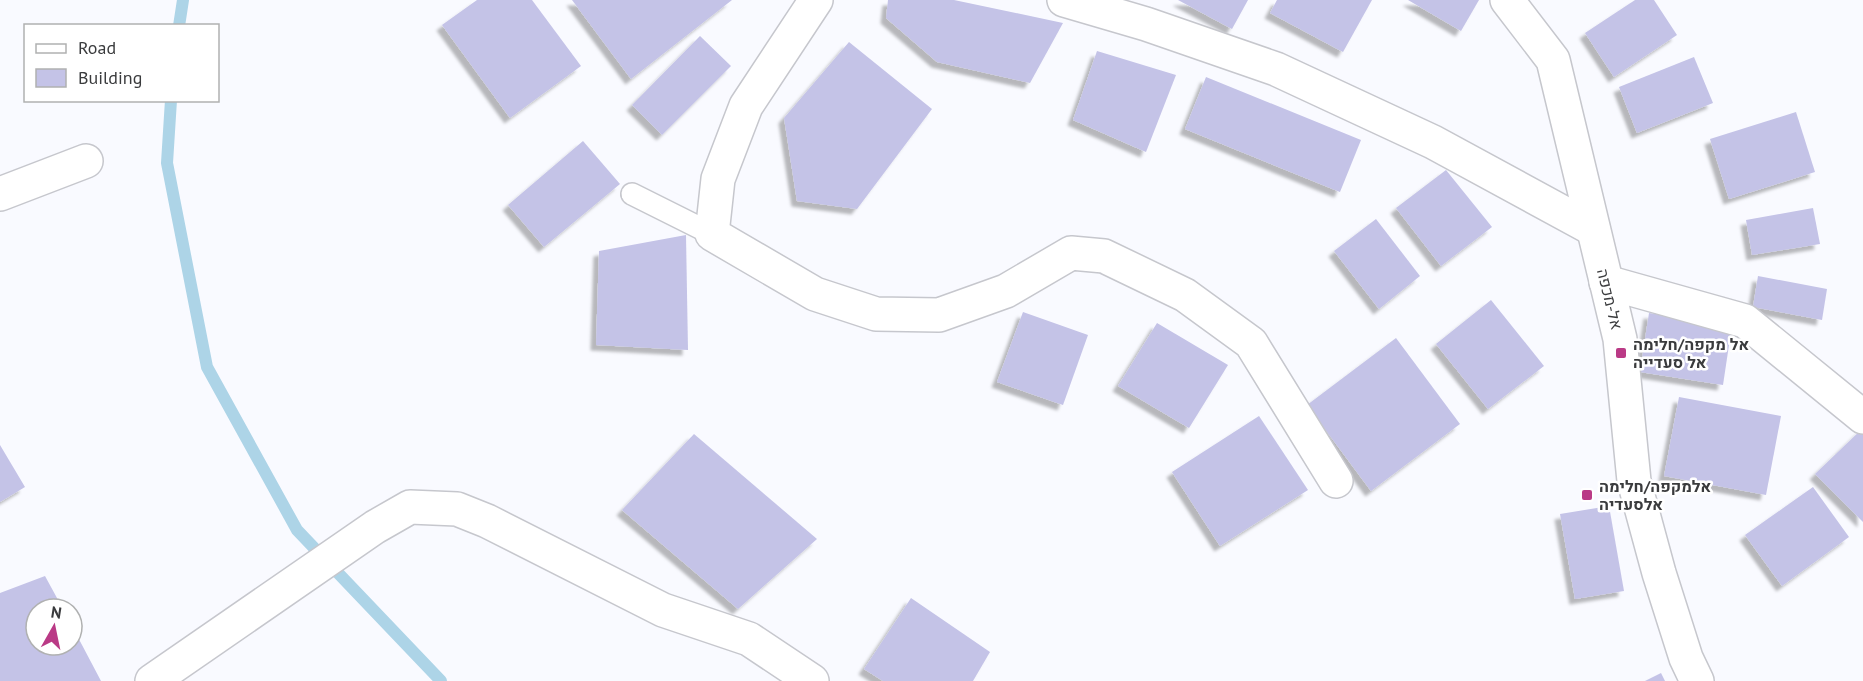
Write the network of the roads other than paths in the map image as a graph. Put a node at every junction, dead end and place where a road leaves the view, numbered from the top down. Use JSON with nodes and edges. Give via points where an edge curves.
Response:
{"nodes":[{"id":1,"x":816,"y":0,"type":"edge"},
{"id":2,"x":1064,"y":0,"type":"edge"},
{"id":3,"x":1508,"y":0,"type":"edge"},
{"id":4,"x":86,"y":161,"type":"dead end"},
{"id":5,"x":0,"y":194,"type":"edge"},
{"id":6,"x":632,"y":194,"type":"dead end"},
{"id":7,"x":1593,"y":229,"type":"junction"},
{"id":8,"x":712,"y":234,"type":"junction"},
{"id":9,"x":1606,"y":282,"type":"junction"},
{"id":10,"x":1863,"y":417,"type":"edge"},
{"id":11,"x":1336,"y":481,"type":"dead end"},
{"id":12,"x":158,"y":680,"type":"edge"},
{"id":13,"x":812,"y":681,"type":"edge"},
{"id":14,"x":1697,"y":681,"type":"edge"}],
"edges":[{"from":1,"to":8,"type":"street","via":[[746,106],[718,179]]},
{"from":2,"to":7,"type":"street","via":[[1276,69],[1433,142]]},
{"from":3,"to":7,"type":"street","name":"אל-מכפה","via":[[1553,60]]},
{"from":4,"to":5,"type":"street"},
{"from":6,"to":8,"type":"lane"},
{"from":7,"to":9,"type":"street","name":"אל-מכפה"},
{"from":8,"to":11,"type":"street","via":[[815,294],[876,314],[939,315],[1006,291],[1071,253],[1104,256],[1185,295],[1251,343]]},
{"from":9,"to":10,"type":"street","via":[[1745,321]]},
{"from":9,"to":14,"type":"street","name":"אל-מכפה","via":[[1620,339],[1634,481],[1662,584]]},
{"from":12,"to":13,"type":"street","via":[[375,527],[410,507],[457,509],[487,521],[663,610],[749,639]]}]}
